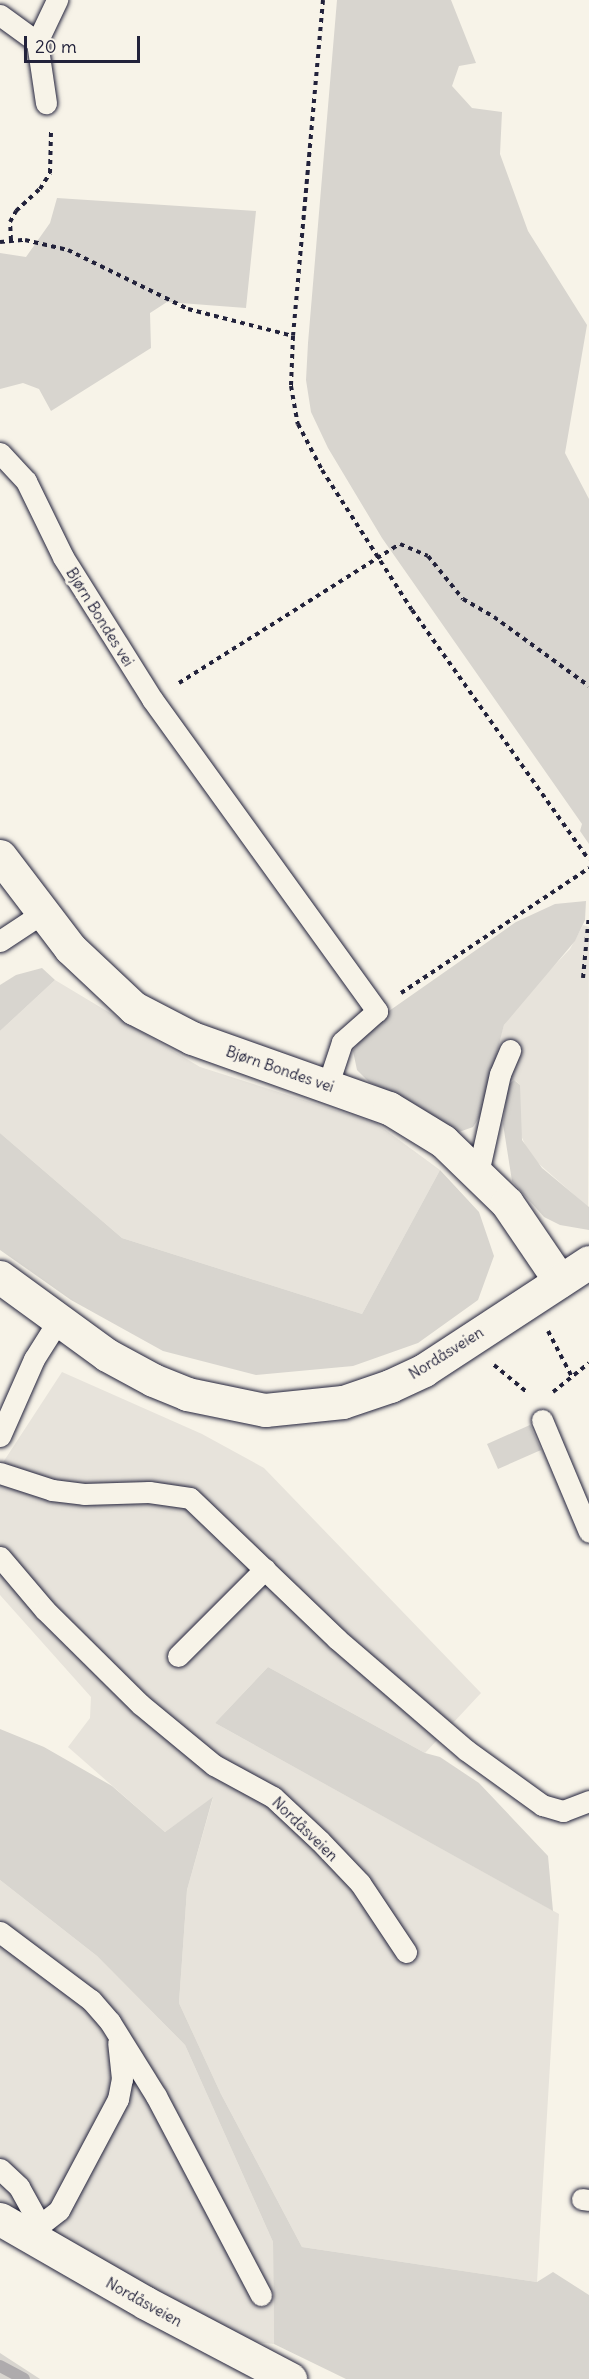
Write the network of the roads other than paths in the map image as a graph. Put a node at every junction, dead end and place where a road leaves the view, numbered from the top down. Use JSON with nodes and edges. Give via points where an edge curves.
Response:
{"nodes":[{"id":1,"x":57,"y":0,"type":"edge"},
{"id":2,"x":0,"y":15,"type":"edge"},
{"id":3,"x":37,"y":42,"type":"junction"},
{"id":4,"x":46,"y":103,"type":"road end"},
{"id":5,"x":0,"y":453,"type":"edge"},
{"id":6,"x":0,"y":856,"type":"edge"},
{"id":7,"x":41,"y":914,"type":"junction"},
{"id":8,"x":0,"y":941,"type":"edge"},
{"id":9,"x":510,"y":1050,"type":"dead end"},
{"id":10,"x":328,"y":1084,"type":"junction"},
{"id":11,"x":478,"y":1173,"type":"junction"},
{"id":12,"x":589,"y":1262,"type":"edge"},
{"id":13,"x":0,"y":1277,"type":"edge"},
{"id":14,"x":560,"y":1281,"type":"junction"},
{"id":15,"x":58,"y":1321,"type":"junction"},
{"id":16,"x":544,"y":1411,"type":"road end"},
{"id":17,"x":0,"y":1436,"type":"edge"},
{"id":18,"x":0,"y":1473,"type":"edge"},
{"id":19,"x":589,"y":1532,"type":"edge"},
{"id":20,"x":0,"y":1557,"type":"edge"},
{"id":21,"x":265,"y":1569,"type":"junction"},
{"id":22,"x":177,"y":1656,"type":"dead end"},
{"id":23,"x":589,"y":1801,"type":"edge"},
{"id":24,"x":0,"y":1932,"type":"edge"},
{"id":25,"x":406,"y":1952,"type":"dead end"},
{"id":26,"x":117,"y":2039,"type":"junction"},
{"id":27,"x":0,"y":2169,"type":"edge"},
{"id":28,"x":0,"y":2219,"type":"edge"},
{"id":29,"x":37,"y":2232,"type":"junction"},
{"id":30,"x":261,"y":2295,"type":"dead end"},
{"id":31,"x":290,"y":2379,"type":"edge"}],
"edges":[{"from":1,"to":3,"type":"lane"},
{"from":2,"to":3,"type":"lane"},
{"from":3,"to":4,"type":"lane"},
{"from":5,"to":10,"type":"lane","name":"Bjørn Bondes vei","via":[[26,481],[63,557],[152,699],[377,1011],[342,1042]]},
{"from":6,"to":7,"type":"street","name":"Bjørn Bondes vei"},
{"from":7,"to":8,"type":"lane"},
{"from":7,"to":10,"type":"street","name":"Bjørn Bondes vei","via":[[111,989],[158,1022],[229,1052]]},
{"from":9,"to":11,"type":"lane","via":[[500,1074]]},
{"from":10,"to":11,"type":"street","name":"Bjørn Bondes vei","via":[[413,1121]]},
{"from":11,"to":14,"type":"street","name":"Bjørn Bondes vei","via":[[519,1220]]},
{"from":12,"to":14,"type":"street","name":"Nordåsveien"},
{"from":13,"to":15,"type":"street","name":"Nordåsveien"},
{"from":14,"to":15,"type":"street","name":"Nordåsveien","via":[[424,1370],[390,1386],[343,1402],[265,1410],[187,1394],[153,1380]]},
{"from":15,"to":17,"type":"lane","via":[[34,1359]]},
{"from":16,"to":19,"type":"lane"},
{"from":18,"to":21,"type":"lane","via":[[74,1493],[149,1492],[190,1498]]},
{"from":20,"to":25,"type":"lane","name":"Nordåsveien","via":[[45,1610],[140,1704],[214,1765],[273,1797],[320,1841],[360,1883]]},
{"from":21,"to":22,"type":"lane"},
{"from":21,"to":23,"type":"lane","via":[[337,1639],[466,1750],[520,1790],[542,1805],[563,1811]]},
{"from":24,"to":26,"type":"lane","via":[[91,2000]]},
{"from":26,"to":29,"type":"lane","via":[[122,2079],[118,2099],[59,2211]]},
{"from":26,"to":30,"type":"lane","via":[[156,2096]]},
{"from":27,"to":29,"type":"lane","via":[[19,2187]]},
{"from":28,"to":29,"type":"street","name":"Nordåsveien"},
{"from":29,"to":31,"type":"street","name":"Nordåsveien"}]}
